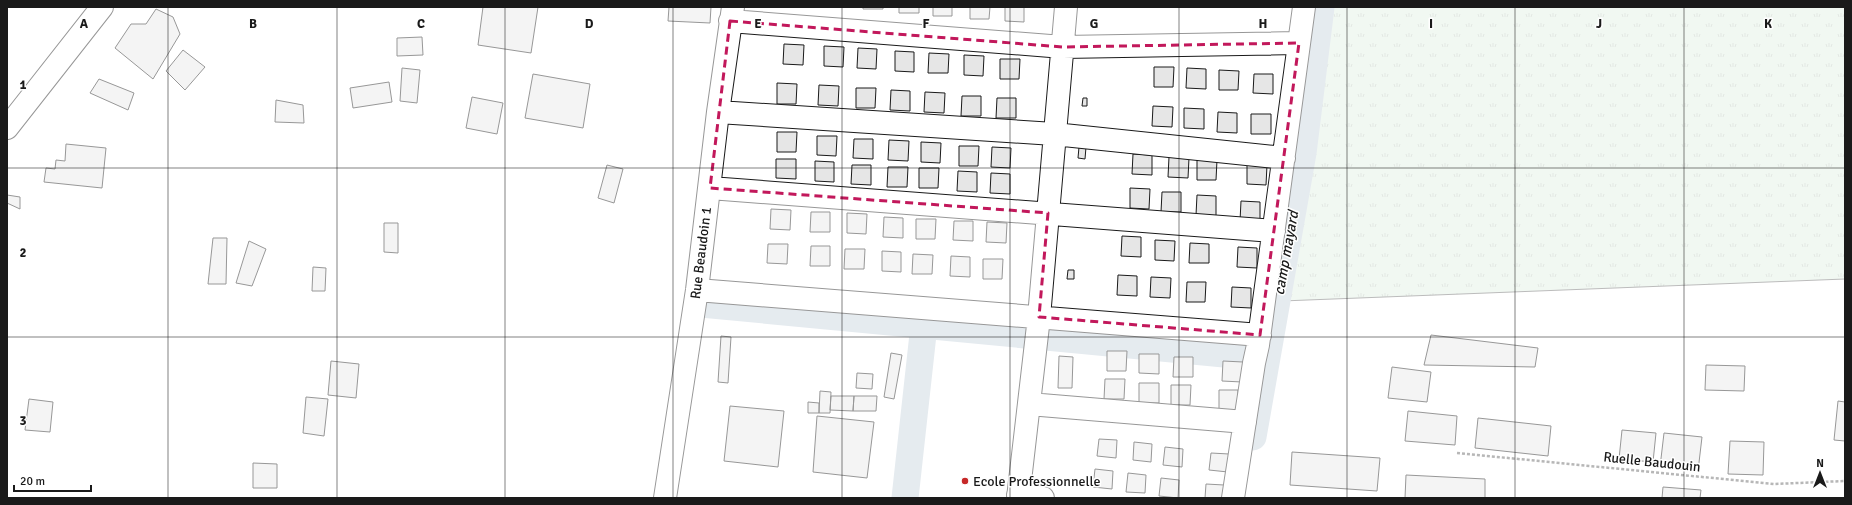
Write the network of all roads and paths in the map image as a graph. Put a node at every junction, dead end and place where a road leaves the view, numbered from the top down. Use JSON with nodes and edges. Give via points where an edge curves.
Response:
{"nodes":[{"id":1,"x":102,"y":7,"type":"edge"},
{"id":2,"x":1066,"y":7,"type":"edge"},
{"id":3,"x":1304,"y":7,"type":"edge"},
{"id":4,"x":731,"y":14,"type":"edge"},
{"id":5,"x":1299,"y":43,"type":"junction"},
{"id":6,"x":1063,"y":47,"type":"junction"},
{"id":7,"x":718,"y":112,"type":"junction"},
{"id":8,"x":7,"y":128,"type":"edge"},
{"id":9,"x":1054,"y":134,"type":"junction"},
{"id":10,"x":1284,"y":158,"type":"junction"},
{"id":11,"x":710,"y":188,"type":"junction"},
{"id":12,"x":1048,"y":213,"type":"junction"},
{"id":13,"x":1274,"y":231,"type":"junction"},
{"id":14,"x":697,"y":290,"type":"junction"},
{"id":15,"x":1037,"y":329,"type":"junction"},
{"id":16,"x":1257,"y":347,"type":"junction"},
{"id":17,"x":1029,"y":404,"type":"junction"},
{"id":18,"x":1245,"y":422,"type":"junction"},
{"id":19,"x":1457,"y":452,"type":"dead end"},
{"id":20,"x":1845,"y":481,"type":"edge"},
{"id":21,"x":1018,"y":497,"type":"edge"},
{"id":22,"x":665,"y":498,"type":"edge"},
{"id":23,"x":1043,"y":498,"type":"edge"},
{"id":24,"x":1233,"y":498,"type":"edge"}],
"edges":[{"from":1,"to":8,"type":"street"},
{"from":2,"to":6,"type":"street"},
{"from":3,"to":5,"type":"street"},
{"from":4,"to":6,"type":"street"},
{"from":4,"to":7,"type":"street","name":"Rue Beaudoin 1"},
{"from":5,"to":6,"type":"street"},
{"from":5,"to":10,"type":"street"},
{"from":6,"to":9,"type":"street"},
{"from":7,"to":9,"type":"street"},
{"from":7,"to":11,"type":"street","name":"Rue Beaudoin 1"},
{"from":9,"to":10,"type":"street"},
{"from":9,"to":12,"type":"street"},
{"from":10,"to":13,"type":"street"},
{"from":11,"to":12,"type":"street"},
{"from":11,"to":14,"type":"street","name":"Rue Beaudoin 1"},
{"from":12,"to":13,"type":"street"},
{"from":12,"to":15,"type":"street"},
{"from":13,"to":16,"type":"street"},
{"from":14,"to":15,"type":"street"},
{"from":14,"to":22,"type":"street","name":"Rue Beaudoin 1"},
{"from":15,"to":16,"type":"street"},
{"from":15,"to":17,"type":"street"},
{"from":16,"to":18,"type":"street"},
{"from":17,"to":18,"type":"street"},
{"from":17,"to":21,"type":"street"},
{"from":18,"to":24,"type":"street"},
{"from":19,"to":20,"type":"path","name":"Ruelle Baudouin","via":[[1774,484]]},
{"from":21,"to":23,"type":"street"}]}
